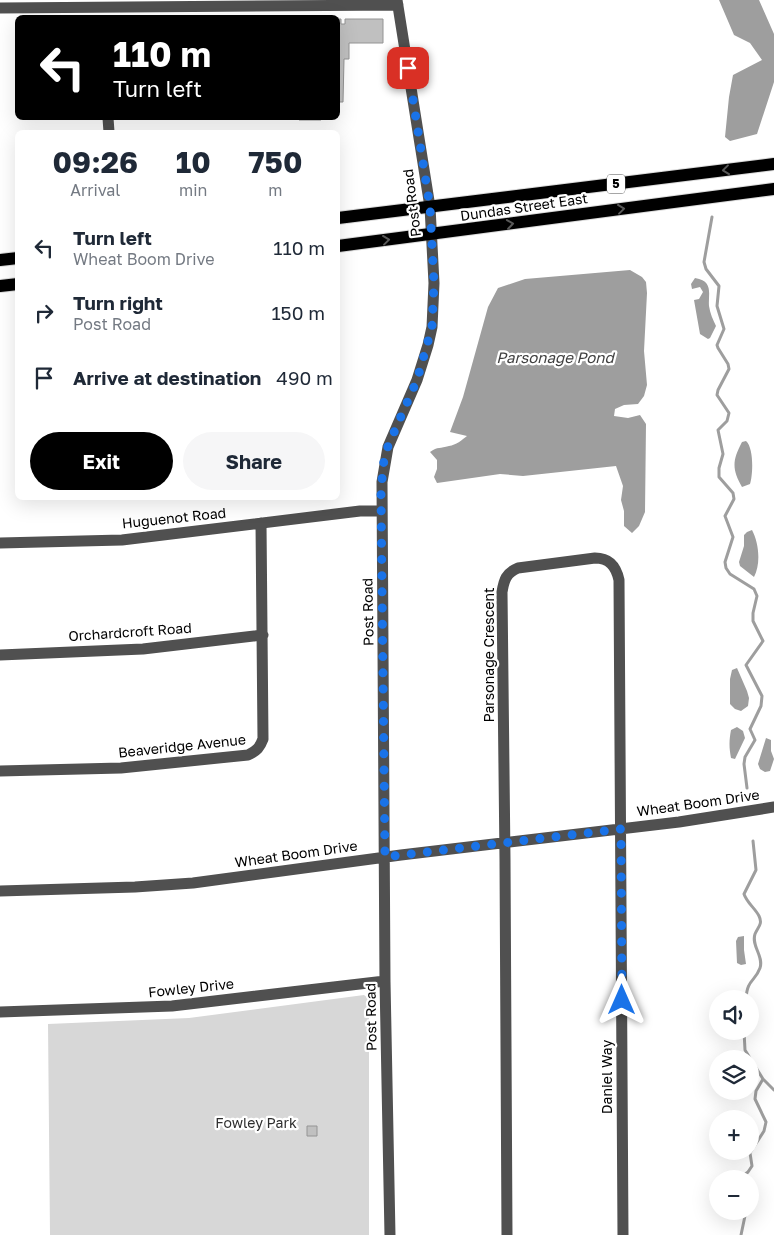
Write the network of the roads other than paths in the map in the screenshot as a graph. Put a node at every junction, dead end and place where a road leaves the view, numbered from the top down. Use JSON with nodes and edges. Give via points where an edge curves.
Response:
{"nodes":[{"id":1,"x":398,"y":3,"type":"edge"},
{"id":2,"x":0,"y":8,"type":"edge"},
{"id":3,"x":109,"y":8,"type":"edge"},
{"id":4,"x":774,"y":164,"type":"edge"},
{"id":5,"x":774,"y":189,"type":"edge"},
{"id":6,"x":430,"y":207,"type":"junction"},
{"id":7,"x":340,"y":218,"type":"edge"},
{"id":8,"x":431,"y":235,"type":"junction"},
{"id":9,"x":340,"y":246,"type":"edge"},
{"id":10,"x":15,"y":258,"type":"edge"},
{"id":11,"x":0,"y":260,"type":"edge"},
{"id":12,"x":15,"y":284,"type":"edge"},
{"id":13,"x":0,"y":286,"type":"edge"},
{"id":14,"x":381,"y":511,"type":"junction"},
{"id":15,"x":261,"y":523,"type":"junction"},
{"id":16,"x":0,"y":543,"type":"edge"},
{"id":17,"x":263,"y":635,"type":"junction"},
{"id":18,"x":0,"y":655,"type":"edge"},
{"id":19,"x":0,"y":771,"type":"edge"},
{"id":20,"x":774,"y":807,"type":"edge"},
{"id":21,"x":621,"y":829,"type":"junction"},
{"id":22,"x":505,"y":843,"type":"junction"},
{"id":23,"x":385,"y":857,"type":"junction"},
{"id":24,"x":0,"y":891,"type":"edge"},
{"id":25,"x":385,"y":981,"type":"junction"},
{"id":26,"x":0,"y":1012,"type":"edge"},
{"id":27,"x":390,"y":1235,"type":"edge"},
{"id":28,"x":507,"y":1235,"type":"edge"},
{"id":29,"x":623,"y":1235,"type":"edge"}],
"edges":[{"from":1,"to":3,"type":"street"},
{"from":1,"to":6,"type":"street","name":"Post Road"},
{"from":2,"to":3,"type":"street"},
{"from":4,"to":6,"type":"main road","name":"Dundas Street East","number":"5","one_way":true},
{"from":8,"to":5,"type":"main road","name":"Dundas Street East","number":"5","one_way":true},
{"from":6,"to":7,"type":"main road","name":"Dundas Street East","number":"5"},
{"from":6,"to":8,"type":"street","name":"Post Road"},
{"from":9,"to":8,"type":"main road","name":"Dundas Street East","number":"5","one_way":true},
{"from":8,"to":14,"type":"street","name":"Post Road","via":[[432,327],[417,380],[388,446],[382,472]]},
{"from":10,"to":11,"type":"main road"},
{"from":12,"to":13,"type":"main road"},
{"from":14,"to":15,"type":"street","name":"Huguenot Road"},
{"from":14,"to":23,"type":"street","name":"Post Road"},
{"from":15,"to":16,"type":"street","name":"Huguenot Road","via":[[122,540]]},
{"from":15,"to":17,"type":"street","name":"Beaveridge Avenue"},
{"from":17,"to":18,"type":"street","name":"Orchardcroft Road","via":[[143,649]]},
{"from":17,"to":19,"type":"street","name":"Beaveridge Avenue","via":[[264,739],[255,752],[154,766]]},
{"from":20,"to":21,"type":"street","name":"Wheat Boom Drive"},
{"from":21,"to":22,"type":"street","name":"Wheat Boom Drive"},
{"from":21,"to":22,"type":"street","name":"Parsonage Crescent","via":[[619,580],[611,563],[595,558],[518,568],[505,578],[502,592]]},
{"from":21,"to":29,"type":"street","name":"Daniel Way"},
{"from":22,"to":23,"type":"street","name":"Wheat Boom Drive"},
{"from":22,"to":28,"type":"street"},
{"from":23,"to":24,"type":"street","name":"Wheat Boom Drive","via":[[193,883],[135,888]]},
{"from":23,"to":25,"type":"street","name":"Post Road"},
{"from":25,"to":26,"type":"street","name":"Fowley Drive","via":[[172,1006]]},
{"from":25,"to":27,"type":"street","name":"Post Road"}]}
